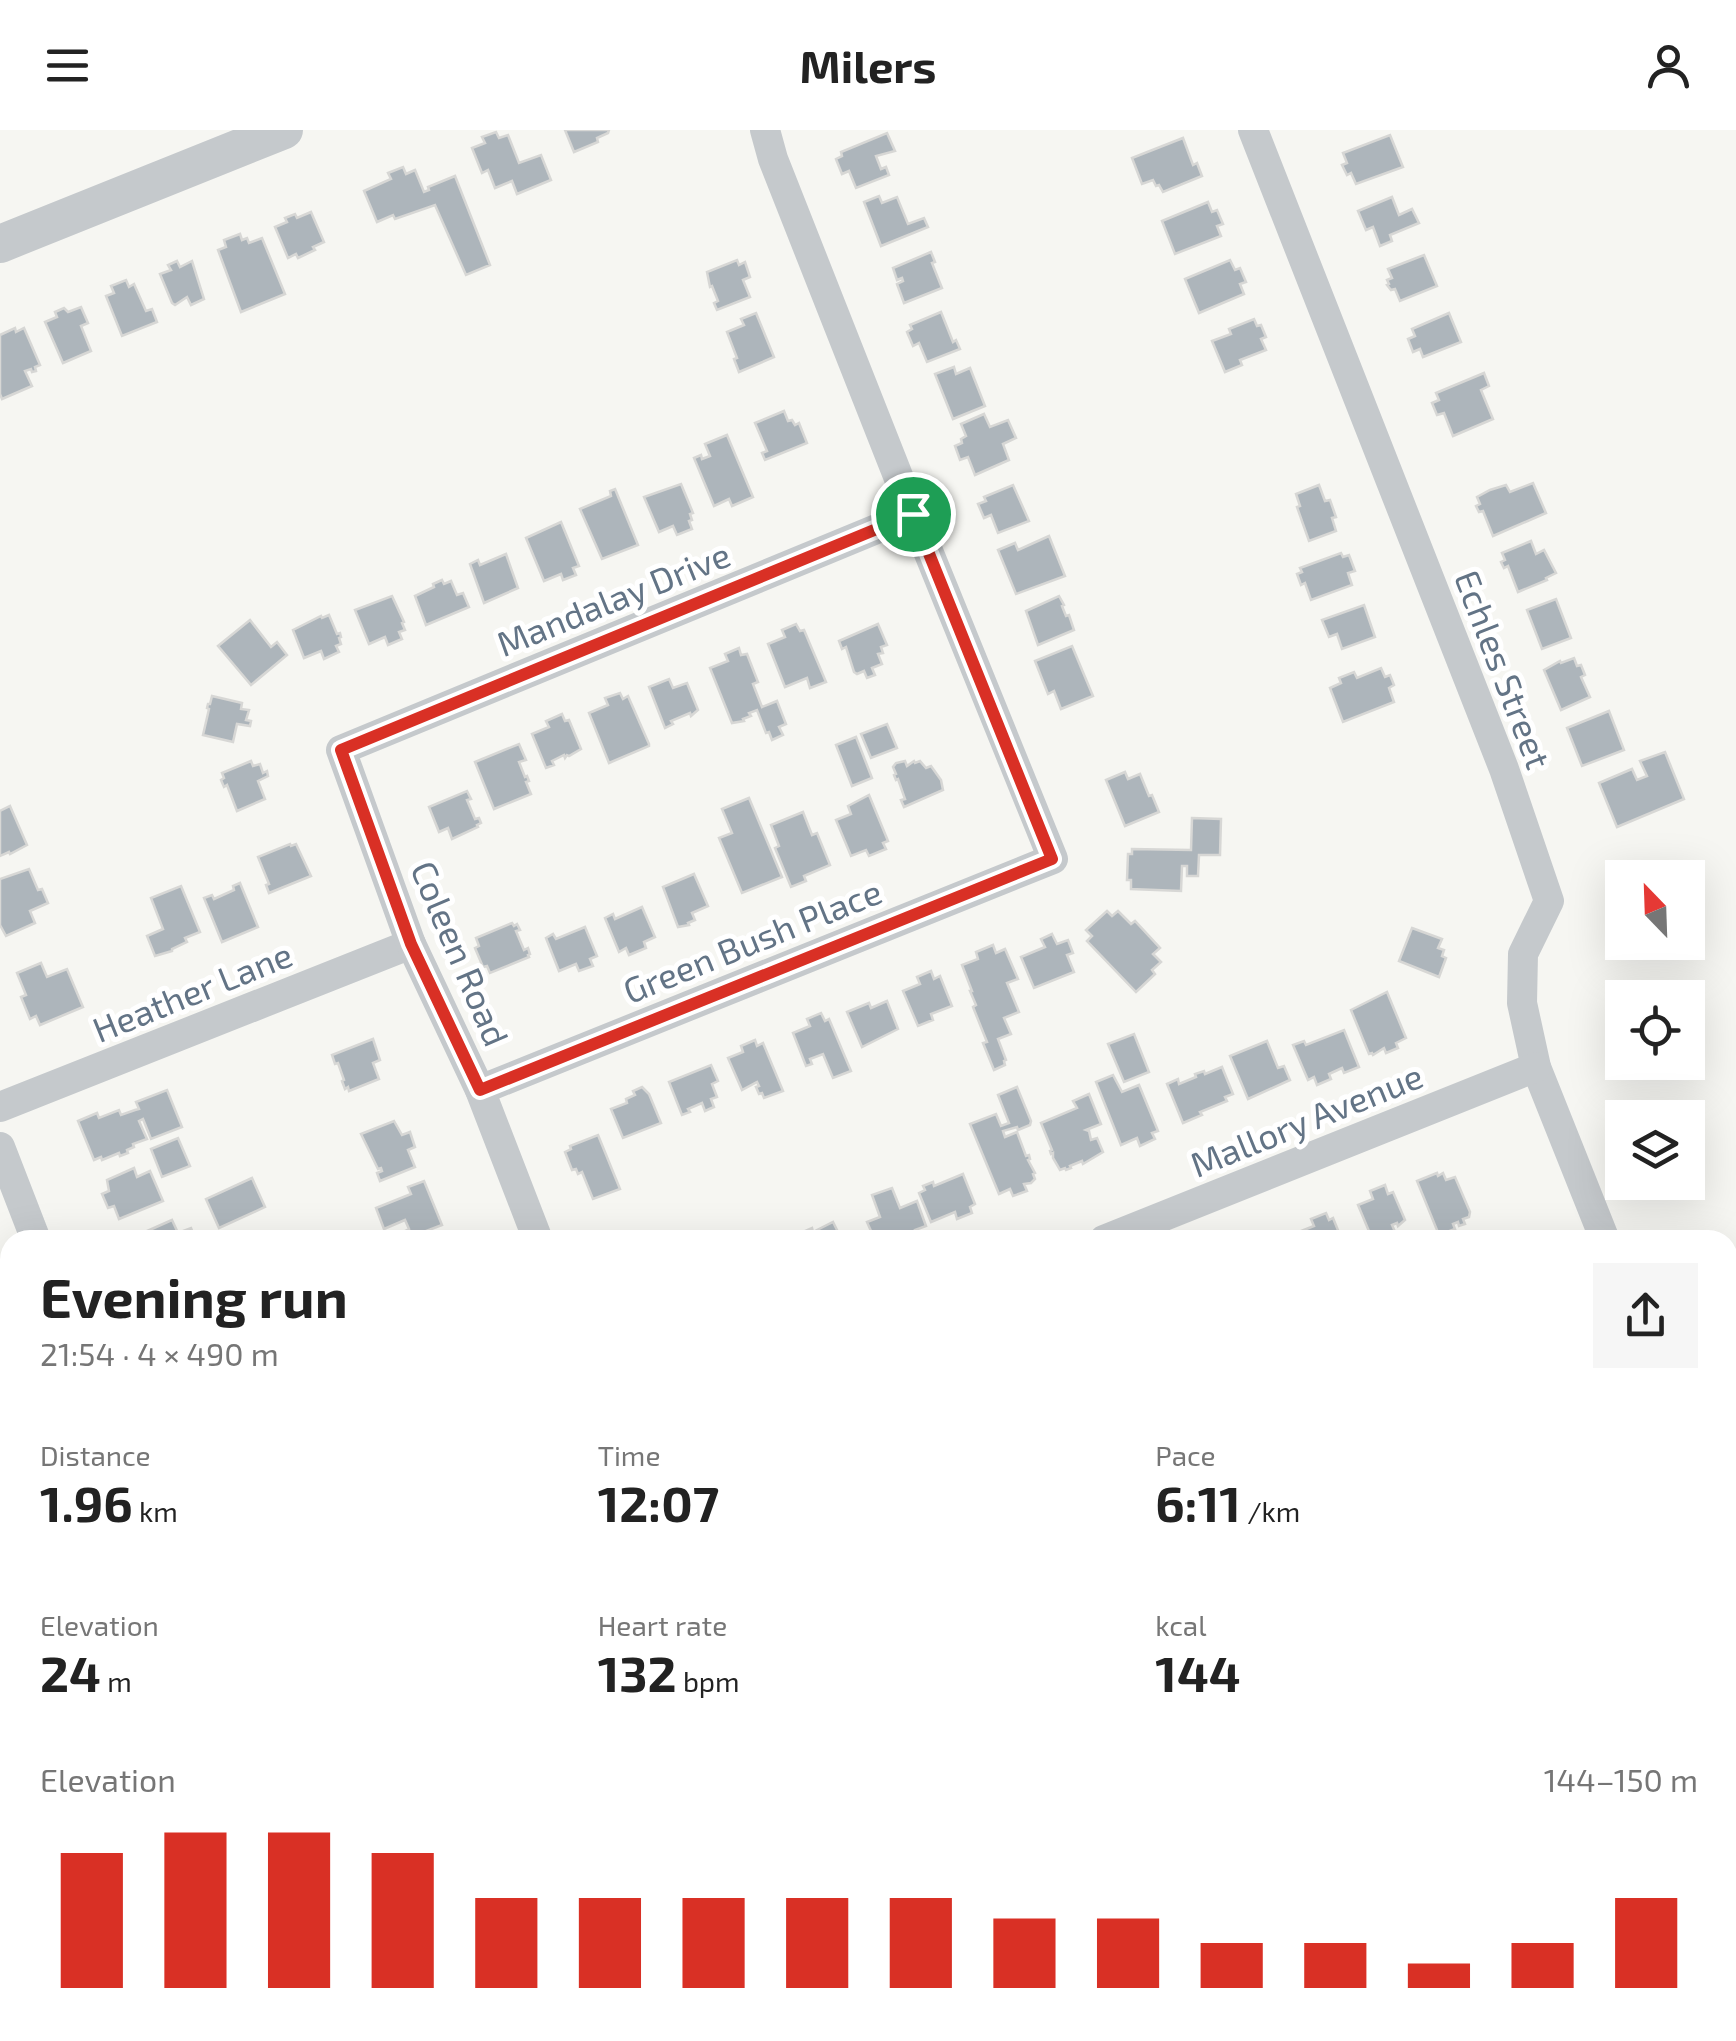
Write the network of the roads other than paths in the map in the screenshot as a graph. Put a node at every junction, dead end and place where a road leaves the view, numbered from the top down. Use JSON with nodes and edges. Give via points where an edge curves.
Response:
{"nodes":[{"id":1,"x":284,"y":130,"type":"edge"},
{"id":2,"x":765,"y":130,"type":"edge"},
{"id":3,"x":1254,"y":130,"type":"edge"},
{"id":4,"x":0,"y":244,"type":"edge"},
{"id":5,"x":913,"y":514,"type":"junction"},
{"id":6,"x":341,"y":750,"type":"joint"},
{"id":7,"x":411,"y":944,"type":"junction"},
{"id":8,"x":1536,"y":1066,"type":"junction"},
{"id":9,"x":480,"y":1090,"type":"junction"},
{"id":10,"x":0,"y":1107,"type":"edge"},
{"id":11,"x":0,"y":1147,"type":"edge"},
{"id":12,"x":32,"y":1230,"type":"edge"},
{"id":13,"x":534,"y":1230,"type":"edge"},
{"id":14,"x":1129,"y":1230,"type":"edge"},
{"id":15,"x":1601,"y":1230,"type":"edge"}],
"edges":[{"from":1,"to":4,"type":"street"},
{"from":2,"to":5,"type":"street"},
{"from":3,"to":8,"type":"street","name":"Echles Street","via":[[1549,901],[1523,954],[1522,1003]]},
{"from":5,"to":6,"type":"street","name":"Mandalay Drive"},
{"from":5,"to":9,"type":"street","name":"Green Bush Place","via":[[1052,859]]},
{"from":6,"to":7,"type":"street","name":"Coleen Road"},
{"from":7,"to":9,"type":"street","name":"Coleen Road"},
{"from":7,"to":10,"type":"street","name":"Heather Lane"},
{"from":8,"to":14,"type":"street","name":"Mallory Avenue"},
{"from":8,"to":15,"type":"street","name":"Echles Street"},
{"from":9,"to":13,"type":"street","name":"Coleen Road"},
{"from":11,"to":12,"type":"street"}]}
